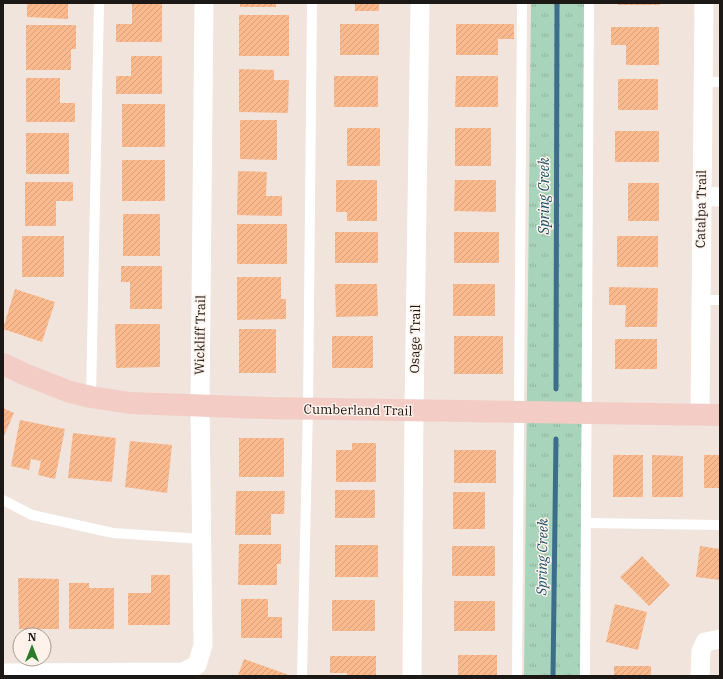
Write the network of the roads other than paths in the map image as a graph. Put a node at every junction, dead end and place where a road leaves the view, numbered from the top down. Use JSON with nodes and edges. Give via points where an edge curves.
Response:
{"nodes":[{"id":1,"x":99,"y":3,"type":"edge"},
{"id":2,"x":204,"y":3,"type":"edge"},
{"id":3,"x":312,"y":3,"type":"edge"},
{"id":4,"x":420,"y":3,"type":"edge"},
{"id":5,"x":522,"y":3,"type":"edge"},
{"id":6,"x":589,"y":3,"type":"edge"},
{"id":7,"x":704,"y":3,"type":"edge"},
{"id":8,"x":712,"y":82,"type":"edge"},
{"id":9,"x":701,"y":196,"type":"junction"},
{"id":10,"x":720,"y":197,"type":"edge"},
{"id":11,"x":701,"y":300,"type":"junction"},
{"id":12,"x":720,"y":300,"type":"edge"},
{"id":13,"x":3,"y":364,"type":"edge"},
{"id":14,"x":91,"y":397,"type":"junction"},
{"id":15,"x":200,"y":405,"type":"junction"},
{"id":16,"x":308,"y":408,"type":"junction"},
{"id":17,"x":414,"y":411,"type":"junction"},
{"id":18,"x":519,"y":412,"type":"junction"},
{"id":19,"x":587,"y":413,"type":"junction"},
{"id":20,"x":710,"y":415,"type":"edge"},
{"id":21,"x":3,"y":500,"type":"edge"},
{"id":22,"x":586,"y":523,"type":"junction"},
{"id":23,"x":720,"y":525,"type":"edge"},
{"id":24,"x":202,"y":539,"type":"junction"},
{"id":25,"x":713,"y":641,"type":"edge"},
{"id":26,"x":3,"y":673,"type":"edge"},
{"id":27,"x":152,"y":674,"type":"edge"},
{"id":28,"x":302,"y":676,"type":"edge"},
{"id":29,"x":412,"y":676,"type":"edge"},
{"id":30,"x":517,"y":676,"type":"edge"},
{"id":31,"x":585,"y":676,"type":"edge"},
{"id":32,"x":700,"y":676,"type":"edge"}],
"edges":[{"from":1,"to":14,"type":"lane"},
{"from":2,"to":15,"type":"street","name":"Wickliff Trail"},
{"from":3,"to":16,"type":"lane"},
{"from":4,"to":17,"type":"street","name":"Osage Trail"},
{"from":5,"to":18,"type":"lane"},
{"from":6,"to":19,"type":"lane"},
{"from":7,"to":8,"type":"street","name":"Catalpa Trail"},
{"from":8,"to":9,"type":"street","name":"Catalpa Trail"},
{"from":9,"to":10,"type":"street"},
{"from":9,"to":11,"type":"street","name":"Catalpa Trail"},
{"from":11,"to":12,"type":"lane"},
{"from":11,"to":20,"type":"street","name":"Catalpa Trail"},
{"from":13,"to":14,"type":"street","name":"Cumberland Trail","via":[[70,392]]},
{"from":14,"to":15,"type":"street","name":"Cumberland Trail","via":[[130,403]]},
{"from":15,"to":16,"type":"street","name":"Cumberland Trail"},
{"from":15,"to":24,"type":"street","name":"Wickliff Trail"},
{"from":16,"to":17,"type":"street","name":"Cumberland Trail"},
{"from":16,"to":28,"type":"lane"},
{"from":17,"to":18,"type":"street","name":"Cumberland Trail"},
{"from":17,"to":29,"type":"street","name":"Osage Trail"},
{"from":18,"to":19,"type":"street","name":"Cumberland Trail"},
{"from":18,"to":30,"type":"lane"},
{"from":19,"to":20,"type":"street","name":"Cumberland Trail"},
{"from":19,"to":22,"type":"lane"},
{"from":21,"to":24,"type":"lane","via":[[32,515],[113,533]]},
{"from":22,"to":23,"type":"lane"},
{"from":22,"to":31,"type":"lane"},
{"from":24,"to":27,"type":"street","name":"Wickliff Trail","via":[[204,645],[197,665],[182,672]]},
{"from":25,"to":32,"type":"street","via":[[701,651]]},
{"from":26,"to":27,"type":"street"}]}
